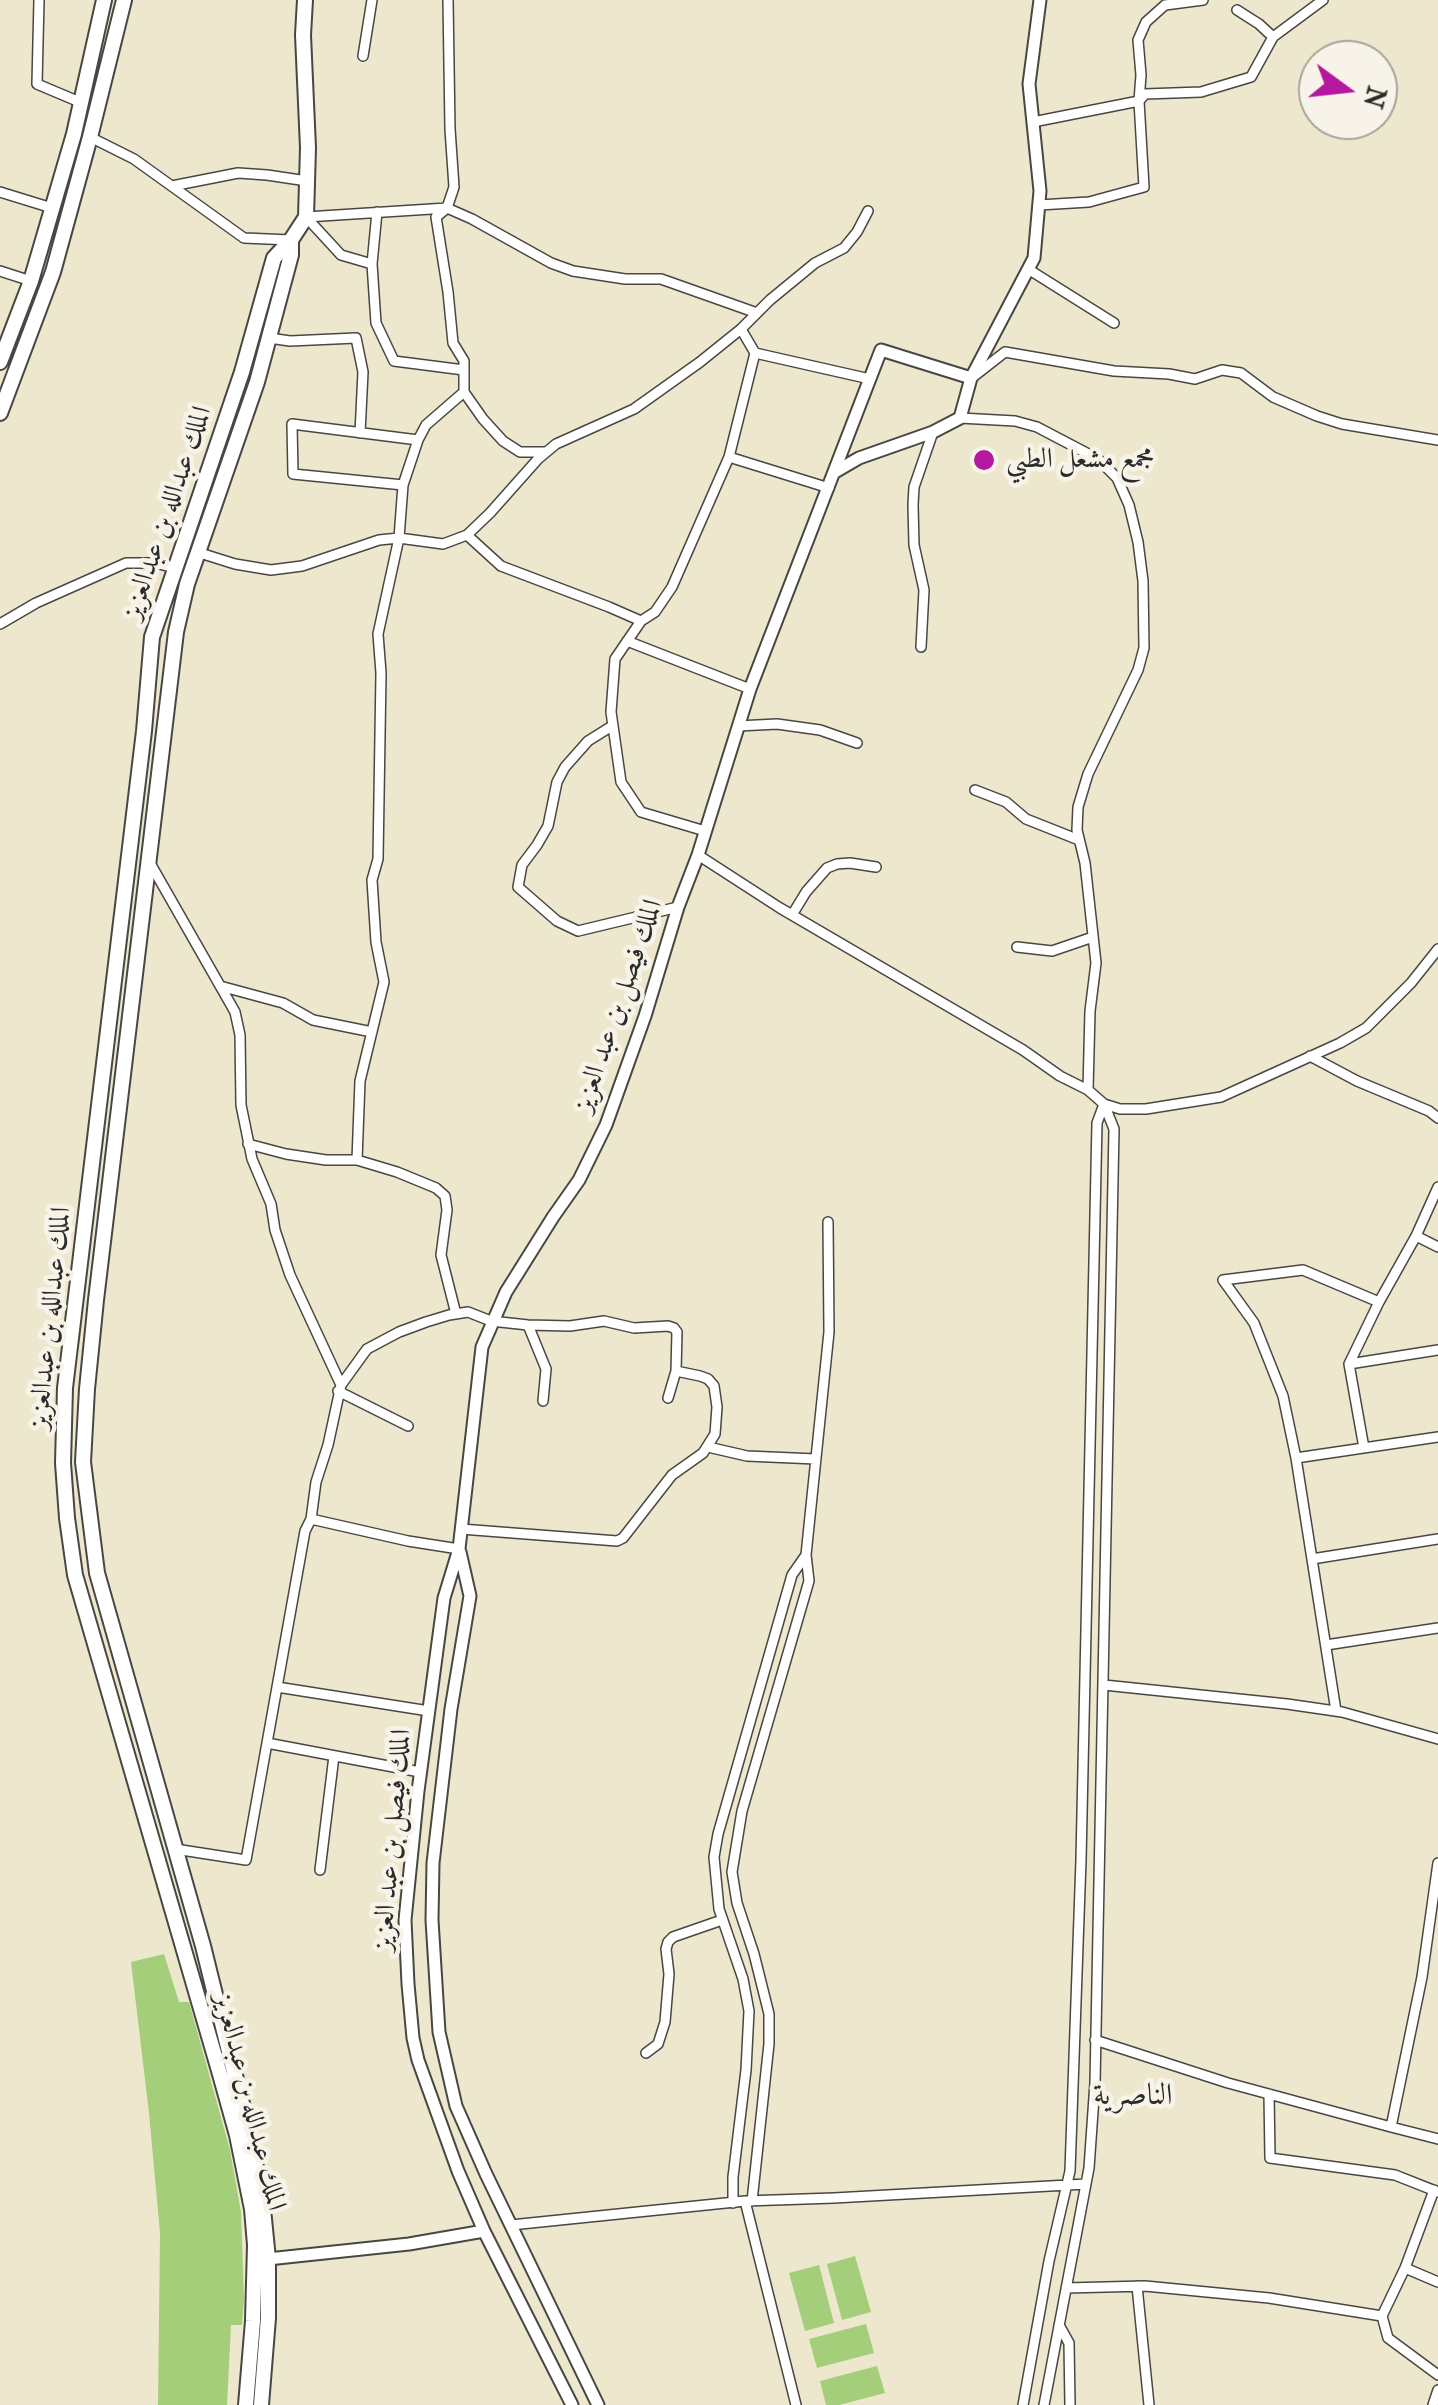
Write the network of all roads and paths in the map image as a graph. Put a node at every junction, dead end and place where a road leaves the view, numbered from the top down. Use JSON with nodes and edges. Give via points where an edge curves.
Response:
{"nodes":[{"id":1,"x":39,"y":0,"type":"edge"},
{"id":2,"x":104,"y":0,"type":"edge"},
{"id":3,"x":124,"y":0,"type":"edge"},
{"id":4,"x":305,"y":0,"type":"edge"},
{"id":5,"x":372,"y":0,"type":"edge"},
{"id":6,"x":448,"y":0,"type":"edge"},
{"id":7,"x":1040,"y":0,"type":"edge"},
{"id":8,"x":1203,"y":0,"type":"edge"},
{"id":9,"x":1323,"y":0,"type":"edge"},
{"id":10,"x":1238,"y":10,"type":"dead end"},
{"id":11,"x":1273,"y":37,"type":"junction"},
{"id":12,"x":363,"y":56,"type":"dead end"},
{"id":13,"x":1139,"y":101,"type":"junction"},
{"id":14,"x":82,"y":103,"type":"junction"},
{"id":15,"x":1033,"y":122,"type":"junction"},
{"id":16,"x":74,"y":134,"type":"junction"},
{"id":17,"x":90,"y":137,"type":"junction"},
{"id":18,"x":307,"y":182,"type":"junction"},
{"id":19,"x":172,"y":186,"type":"junction"},
{"id":20,"x":0,"y":192,"type":"edge"},
{"id":21,"x":1039,"y":205,"type":"junction"},
{"id":22,"x":52,"y":208,"type":"junction"},
{"id":23,"x":447,"y":208,"type":"junction"},
{"id":24,"x":868,"y":211,"type":"dead end"},
{"id":25,"x":378,"y":212,"type":"junction"},
{"id":26,"x":306,"y":217,"type":"junction"},
{"id":27,"x":291,"y":240,"type":"junction"},
{"id":28,"x":372,"y":264,"type":"junction"},
{"id":29,"x":0,"y":270,"type":"edge"},
{"id":30,"x":1028,"y":270,"type":"junction"},
{"id":31,"x":30,"y":282,"type":"junction"},
{"id":32,"x":757,"y":313,"type":"junction"},
{"id":33,"x":376,"y":323,"type":"junction"},
{"id":34,"x":1114,"y":323,"type":"dead end"},
{"id":35,"x":741,"y":329,"type":"junction"},
{"id":36,"x":270,"y":338,"type":"junction"},
{"id":37,"x":356,"y":338,"type":"junction"},
{"id":38,"x":754,"y":353,"type":"junction"},
{"id":39,"x":0,"y":362,"type":"edge"},
{"id":40,"x":464,"y":370,"type":"junction"},
{"id":41,"x":972,"y":378,"type":"junction"},
{"id":42,"x":870,"y":379,"type":"junction"},
{"id":43,"x":464,"y":392,"type":"junction"},
{"id":44,"x":0,"y":413,"type":"edge"},
{"id":45,"x":960,"y":418,"type":"junction"},
{"id":46,"x":933,"y":432,"type":"junction"},
{"id":47,"x":360,"y":433,"type":"junction"},
{"id":48,"x":418,"y":440,"type":"junction"},
{"id":49,"x":1438,"y":440,"type":"edge"},
{"id":50,"x":546,"y":452,"type":"junction"},
{"id":51,"x":729,"y":457,"type":"junction"},
{"id":52,"x":835,"y":472,"type":"junction"},
{"id":53,"x":402,"y":485,"type":"junction"},
{"id":54,"x":829,"y":488,"type":"junction"},
{"id":55,"x":466,"y":535,"type":"junction"},
{"id":56,"x":399,"y":538,"type":"junction"},
{"id":57,"x":200,"y":553,"type":"junction"},
{"id":58,"x":174,"y":568,"type":"junction"},
{"id":59,"x":641,"y":622,"type":"junction"},
{"id":60,"x":0,"y":624,"type":"edge"},
{"id":61,"x":627,"y":641,"type":"junction"},
{"id":62,"x":920,"y":647,"type":"dead end"},
{"id":63,"x":750,"y":689,"type":"junction"},
{"id":64,"x":612,"y":726,"type":"junction"},
{"id":65,"x":738,"y":726,"type":"junction"},
{"id":66,"x":857,"y":743,"type":"dead end"},
{"id":67,"x":975,"y":790,"type":"dead end"},
{"id":68,"x":705,"y":831,"type":"junction"},
{"id":69,"x":1079,"y":840,"type":"junction"},
{"id":70,"x":698,"y":855,"type":"junction"},
{"id":71,"x":148,"y":861,"type":"junction"},
{"id":72,"x":876,"y":867,"type":"dead end"},
{"id":73,"x":678,"y":907,"type":"junction"},
{"id":74,"x":792,"y":915,"type":"junction"},
{"id":75,"x":1093,"y":937,"type":"junction"},
{"id":76,"x":1017,"y":947,"type":"dead end"},
{"id":77,"x":1438,"y":949,"type":"edge"},
{"id":78,"x":1433,"y":964,"type":"edge"},
{"id":79,"x":220,"y":986,"type":"junction"},
{"id":80,"x":372,"y":1032,"type":"junction"},
{"id":81,"x":1310,"y":1056,"type":"junction"},
{"id":82,"x":1088,"y":1090,"type":"junction"},
{"id":83,"x":1104,"y":1104,"type":"junction"},
{"id":84,"x":1438,"y":1118,"type":"edge"},
{"id":85,"x":248,"y":1144,"type":"junction"},
{"id":86,"x":357,"y":1160,"type":"junction"},
{"id":87,"x":1438,"y":1187,"type":"edge"},
{"id":88,"x":828,"y":1222,"type":"dead end"},
{"id":89,"x":1416,"y":1236,"type":"junction"},
{"id":90,"x":1438,"y":1247,"type":"edge"},
{"id":91,"x":1379,"y":1302,"type":"junction"},
{"id":92,"x":456,"y":1314,"type":"junction"},
{"id":93,"x":491,"y":1322,"type":"junction"},
{"id":94,"x":528,"y":1326,"type":"junction"},
{"id":95,"x":1438,"y":1350,"type":"edge"},
{"id":96,"x":1349,"y":1364,"type":"junction"},
{"id":97,"x":676,"y":1371,"type":"junction"},
{"id":98,"x":340,"y":1388,"type":"junction"},
{"id":99,"x":668,"y":1398,"type":"dead end"},
{"id":100,"x":543,"y":1401,"type":"dead end"},
{"id":101,"x":408,"y":1426,"type":"dead end"},
{"id":102,"x":1438,"y":1437,"type":"edge"},
{"id":103,"x":708,"y":1448,"type":"junction"},
{"id":104,"x":1364,"y":1448,"type":"junction"},
{"id":105,"x":1296,"y":1458,"type":"junction"},
{"id":106,"x":816,"y":1459,"type":"junction"},
{"id":107,"x":310,"y":1519,"type":"junction"},
{"id":108,"x":461,"y":1529,"type":"junction"},
{"id":109,"x":1438,"y":1539,"type":"edge"},
{"id":110,"x":459,"y":1548,"type":"junction"},
{"id":111,"x":806,"y":1555,"type":"junction"},
{"id":112,"x":1312,"y":1559,"type":"junction"},
{"id":113,"x":1438,"y":1628,"type":"edge"},
{"id":114,"x":1326,"y":1645,"type":"junction"},
{"id":115,"x":1104,"y":1684,"type":"junction"},
{"id":116,"x":277,"y":1687,"type":"junction"},
{"id":117,"x":429,"y":1711,"type":"junction"},
{"id":118,"x":1336,"y":1711,"type":"junction"},
{"id":119,"x":1438,"y":1739,"type":"edge"},
{"id":120,"x":266,"y":1743,"type":"junction"},
{"id":121,"x":334,"y":1756,"type":"junction"},
{"id":122,"x":420,"y":1772,"type":"junction"},
{"id":123,"x":174,"y":1849,"type":"junction"},
{"id":124,"x":1438,"y":1863,"type":"edge"},
{"id":125,"x":320,"y":1870,"type":"dead end"},
{"id":126,"x":722,"y":1920,"type":"junction"},
{"id":127,"x":438,"y":2032,"type":"junction"},
{"id":128,"x":413,"y":2038,"type":"junction"},
{"id":129,"x":1096,"y":2040,"type":"junction"},
{"id":130,"x":646,"y":2053,"type":"dead end"},
{"id":131,"x":1269,"y":2094,"type":"junction"},
{"id":132,"x":1391,"y":2127,"type":"junction"},
{"id":133,"x":1438,"y":2139,"type":"edge"},
{"id":134,"x":1086,"y":2184,"type":"junction"},
{"id":135,"x":1066,"y":2185,"type":"junction"},
{"id":136,"x":1436,"y":2191,"type":"edge"},
{"id":137,"x":749,"y":2201,"type":"junction"},
{"id":138,"x":732,"y":2203,"type":"junction"},
{"id":139,"x":511,"y":2225,"type":"junction"},
{"id":140,"x":484,"y":2231,"type":"junction"},
{"id":141,"x":268,"y":2259,"type":"junction"},
{"id":142,"x":1405,"y":2268,"type":"junction"},
{"id":143,"x":1438,"y":2282,"type":"edge"},
{"id":144,"x":1137,"y":2286,"type":"junction"},
{"id":145,"x":1066,"y":2288,"type":"junction"},
{"id":146,"x":1382,"y":2316,"type":"junction"},
{"id":147,"x":1059,"y":2324,"type":"junction"},
{"id":148,"x":1438,"y":2375,"type":"edge"},
{"id":149,"x":1438,"y":2390,"type":"edge"},
{"id":150,"x":246,"y":2405,"type":"edge"},
{"id":151,"x":261,"y":2405,"type":"edge"},
{"id":152,"x":572,"y":2405,"type":"edge"},
{"id":153,"x":598,"y":2405,"type":"edge"},
{"id":154,"x":796,"y":2405,"type":"edge"},
{"id":155,"x":1024,"y":2405,"type":"edge"},
{"id":156,"x":1044,"y":2405,"type":"edge"},
{"id":157,"x":1070,"y":2405,"type":"edge"},
{"id":158,"x":1149,"y":2405,"type":"edge"},
{"id":159,"x":1432,"y":2405,"type":"edge"}],
"edges":[{"from":1,"to":14,"type":"street","via":[[37,84]]},
{"from":2,"to":14,"type":"main road"},
{"from":3,"to":17,"type":"main road"},
{"from":4,"to":18,"type":"main road"},
{"from":5,"to":12,"type":"street"},
{"from":6,"to":23,"type":"street","via":[[454,187]]},
{"from":7,"to":15,"type":"street","via":[[1030,84]]},
{"from":8,"to":13,"type":"street","via":[[1165,5],[1146,22],[1138,40]]},
{"from":9,"to":11,"type":"street"},
{"from":10,"to":11,"type":"street"},
{"from":11,"to":13,"type":"street","via":[[1250,77],[1201,92],[1145,94]]},
{"from":13,"to":15,"type":"street"},
{"from":13,"to":21,"type":"street","via":[[1144,187],[1089,202]]},
{"from":14,"to":16,"type":"main road"},
{"from":15,"to":21,"type":"street"},
{"from":16,"to":17,"type":"main road"},
{"from":16,"to":22,"type":"main road"},
{"from":17,"to":19,"type":"street"},
{"from":17,"to":44,"type":"main road","via":[[53,272]]},
{"from":18,"to":19,"type":"street","via":[[251,173]]},
{"from":18,"to":26,"type":"main road"},
{"from":19,"to":27,"type":"street","via":[[244,238]]},
{"from":20,"to":22,"type":"street"},
{"from":21,"to":30,"type":"street"},
{"from":22,"to":31,"type":"main road"},
{"from":23,"to":25,"type":"street"},
{"from":23,"to":32,"type":"street","via":[[573,271],[661,279]]},
{"from":23,"to":40,"type":"street","via":[[436,217],[453,343]]},
{"from":24,"to":32,"type":"street","via":[[844,248],[815,263]]},
{"from":25,"to":26,"type":"street"},
{"from":25,"to":28,"type":"street"},
{"from":26,"to":27,"type":"main road","name":"الملك عبدالله بن عبدالعزيز"},
{"from":26,"to":28,"type":"street","via":[[341,254]]},
{"from":27,"to":36,"type":"main road","name":"الملك عبدالله بن عبدالعزيز"},
{"from":27,"to":58,"type":"main road","name":"الملك عبدالله بن عبدالعزيز","via":[[274,258]]},
{"from":28,"to":33,"type":"street"},
{"from":29,"to":31,"type":"street"},
{"from":30,"to":34,"type":"street"},
{"from":30,"to":41,"type":"street"},
{"from":31,"to":39,"type":"main road"},
{"from":32,"to":35,"type":"street"},
{"from":33,"to":37,"type":"street"},
{"from":33,"to":40,"type":"street","via":[[394,362]]},
{"from":35,"to":38,"type":"street"},
{"from":35,"to":50,"type":"street","via":[[634,409]]},
{"from":36,"to":37,"type":"street"},
{"from":36,"to":57,"type":"main road","name":"الملك عبدالله بن عبدالعزيز"},
{"from":37,"to":47,"type":"street","via":[[363,372]]},
{"from":38,"to":42,"type":"street"},
{"from":38,"to":51,"type":"street"},
{"from":40,"to":43,"type":"street"},
{"from":41,"to":42,"type":"street","via":[[881,350]]},
{"from":41,"to":45,"type":"street"},
{"from":41,"to":49,"type":"street","via":[[1004,352],[1195,379],[1241,372],[1316,416]]},
{"from":42,"to":52,"type":"street","name":"الملك فيصل بن عبد العزيز"},
{"from":43,"to":48,"type":"street"},
{"from":43,"to":50,"type":"street","via":[[503,441],[520,452]]},
{"from":45,"to":46,"type":"street"},
{"from":45,"to":69,"type":"street","via":[[1041,428],[1098,459],[1117,478],[1129,505],[1143,581],[1144,648],[1088,774],[1078,807]]},
{"from":46,"to":52,"type":"street"},
{"from":46,"to":62,"type":"street","via":[[912,505],[924,590]]},
{"from":47,"to":48,"type":"street"},
{"from":47,"to":53,"type":"street","via":[[292,424],[293,474]]},
{"from":48,"to":53,"type":"street"},
{"from":50,"to":55,"type":"street"},
{"from":51,"to":54,"type":"street"},
{"from":51,"to":59,"type":"street","via":[[672,587]]},
{"from":52,"to":54,"type":"street","name":"الملك فيصل بن عبد العزيز"},
{"from":53,"to":56,"type":"street"},
{"from":54,"to":63,"type":"street","name":"الملك فيصل بن عبد العزيز"},
{"from":55,"to":56,"type":"street","via":[[442,544]]},
{"from":55,"to":59,"type":"street","via":[[501,566]]},
{"from":56,"to":57,"type":"street","via":[[271,570]]},
{"from":56,"to":80,"type":"street","via":[[378,634],[378,858],[372,880],[384,982]]},
{"from":57,"to":71,"type":"main road","name":"الملك عبدالله بن عبدالعزيز","via":[[176,632]]},
{"from":58,"to":60,"type":"street","via":[[126,563]]},
{"from":58,"to":150,"type":"main road","name":"الملك عبدالله بن عبدالعزيز","via":[[152,637],[65,1388],[63,1463],[76,1575],[252,2209]]},
{"from":59,"to":61,"type":"street"},
{"from":61,"to":63,"type":"street"},
{"from":61,"to":64,"type":"street","via":[[614,659]]},
{"from":63,"to":65,"type":"street","name":"الملك فيصل بن عبد العزيز"},
{"from":64,"to":68,"type":"street","via":[[621,782],[641,812]]},
{"from":64,"to":73,"type":"street","via":[[566,767],[548,826],[522,865],[518,887],[578,931]]},
{"from":65,"to":66,"type":"street","via":[[778,724]]},
{"from":65,"to":68,"type":"street","name":"الملك فيصل بن عبد العزيز"},
{"from":67,"to":69,"type":"street"},
{"from":68,"to":70,"type":"street","name":"الملك فيصل بن عبد العزيز"},
{"from":69,"to":75,"type":"street"},
{"from":70,"to":73,"type":"street","name":"الملك فيصل بن عبد العزيز"},
{"from":70,"to":74,"type":"street"},
{"from":71,"to":79,"type":"street"},
{"from":71,"to":123,"type":"main road","name":"الملك عبدالله بن عبدالعزيز","via":[[83,1462],[97,1573]]},
{"from":72,"to":74,"type":"street","via":[[826,868]]},
{"from":73,"to":93,"type":"street","name":"الملك فيصل بن عبد العزيز","via":[[606,1125]]},
{"from":74,"to":82,"type":"street"},
{"from":75,"to":76,"type":"street","via":[[1052,951]]},
{"from":75,"to":82,"type":"street"},
{"from":77,"to":78,"type":"street"},
{"from":78,"to":81,"type":"street","via":[[1366,1028]]},
{"from":79,"to":80,"type":"street","via":[[283,1003],[313,1020]]},
{"from":79,"to":85,"type":"street","via":[[240,1034]]},
{"from":80,"to":86,"type":"street","via":[[360,1081]]},
{"from":81,"to":83,"type":"street","via":[[1221,1097],[1146,1109]]},
{"from":81,"to":84,"type":"street"},
{"from":82,"to":83,"type":"street"},
{"from":83,"to":115,"type":"street","via":[[1114,1130]]},
{"from":83,"to":135,"type":"street","via":[[1097,1123],[1080,1880]]},
{"from":85,"to":86,"type":"street"},
{"from":85,"to":98,"type":"street","via":[[290,1274]]},
{"from":86,"to":92,"type":"street","via":[[424,1182],[445,1196],[441,1255]]},
{"from":87,"to":89,"type":"street"},
{"from":88,"to":106,"type":"street","via":[[829,1332]]},
{"from":89,"to":90,"type":"street"},
{"from":89,"to":91,"type":"street"},
{"from":91,"to":96,"type":"street"},
{"from":91,"to":105,"type":"street","via":[[1303,1270],[1223,1280],[1254,1323],[1283,1396]]},
{"from":92,"to":93,"type":"street"},
{"from":92,"to":98,"type":"street","via":[[367,1349]]},
{"from":93,"to":94,"type":"street"},
{"from":93,"to":108,"type":"street","name":"الملك فيصل بن عبد العزيز","via":[[482,1347]]},
{"from":94,"to":97,"type":"street","via":[[594,1320],[668,1326],[677,1332]]},
{"from":94,"to":100,"type":"street","via":[[546,1369]]},
{"from":95,"to":96,"type":"street"},
{"from":96,"to":104,"type":"street"},
{"from":97,"to":99,"type":"street"},
{"from":97,"to":103,"type":"street","via":[[714,1386],[717,1419]]},
{"from":98,"to":101,"type":"street"},
{"from":98,"to":107,"type":"street"},
{"from":102,"to":104,"type":"street"},
{"from":103,"to":106,"type":"street"},
{"from":103,"to":108,"type":"street","via":[[672,1475],[617,1541]]},
{"from":104,"to":105,"type":"street"},
{"from":105,"to":112,"type":"street"},
{"from":106,"to":111,"type":"street"},
{"from":107,"to":110,"type":"street"},
{"from":107,"to":116,"type":"street"},
{"from":108,"to":110,"type":"street","name":"الملك فيصل بن عبد العزيز"},
{"from":109,"to":112,"type":"street"},
{"from":110,"to":117,"type":"street","name":"الملك فيصل بن عبد العزيز","via":[[444,1598]]},
{"from":110,"to":127,"type":"street","name":"الملك فيصل بن عبد العزيز","via":[[470,1596],[433,1863]]},
{"from":111,"to":126,"type":"street","via":[[792,1575],[718,1834],[714,1857]]},
{"from":111,"to":137,"type":"street","via":[[809,1581],[742,1811],[732,1872],[769,2014]]},
{"from":112,"to":114,"type":"street"},
{"from":113,"to":114,"type":"street"},
{"from":114,"to":118,"type":"street"},
{"from":115,"to":118,"type":"street"},
{"from":115,"to":129,"type":"street"},
{"from":116,"to":117,"type":"street"},
{"from":116,"to":120,"type":"street"},
{"from":117,"to":122,"type":"street","name":"الملك فيصل بن عبد العزيز"},
{"from":118,"to":119,"type":"street"},
{"from":120,"to":121,"type":"street"},
{"from":120,"to":123,"type":"street","via":[[246,1860]]},
{"from":121,"to":122,"type":"street"},
{"from":121,"to":125,"type":"street"},
{"from":122,"to":128,"type":"street","name":"الملك فيصل بن عبد العزيز","via":[[405,1920]]},
{"from":123,"to":141,"type":"main road","name":"الملك عبدالله بن عبدالعزيز","via":[[250,2136]]},
{"from":124,"to":132,"type":"street"},
{"from":126,"to":130,"type":"street","via":[[668,1942],[665,2022],[658,2044]]},
{"from":126,"to":138,"type":"street","via":[[749,2010]]},
{"from":127,"to":128,"type":"street"},
{"from":127,"to":139,"type":"street","name":"الملك فيصل بن عبد العزيز","via":[[456,2106]]},
{"from":128,"to":140,"type":"street","name":"الملك فيصل بن عبد العزيز"},
{"from":129,"to":131,"type":"street"},
{"from":129,"to":134,"type":"street"},
{"from":131,"to":132,"type":"street"},
{"from":131,"to":136,"type":"street","via":[[1270,2158],[1394,2175]]},
{"from":132,"to":133,"type":"street"},
{"from":134,"to":135,"type":"street"},
{"from":134,"to":145,"type":"street"},
{"from":135,"to":137,"type":"street"},
{"from":135,"to":155,"type":"street"},
{"from":136,"to":142,"type":"street"},
{"from":137,"to":138,"type":"street"},
{"from":137,"to":154,"type":"street"},
{"from":138,"to":139,"type":"street"},
{"from":139,"to":153,"type":"street","name":"الملك فيصل بن عبد العزيز"},
{"from":140,"to":141,"type":"street"},
{"from":140,"to":152,"type":"street","name":"الملك فيصل بن عبد العزيز"},
{"from":141,"to":151,"type":"main road","name":"الملك عبدالله بن عبدالعزيز"},
{"from":142,"to":143,"type":"street"},
{"from":142,"to":146,"type":"street"},
{"from":144,"to":145,"type":"street"},
{"from":144,"to":146,"type":"street"},
{"from":144,"to":158,"type":"street"},
{"from":145,"to":147,"type":"street"},
{"from":146,"to":148,"type":"street","via":[[1388,2338]]},
{"from":147,"to":156,"type":"street"},
{"from":147,"to":157,"type":"street","via":[[1068,2343]]},
{"from":149,"to":159,"type":"street"}]}
